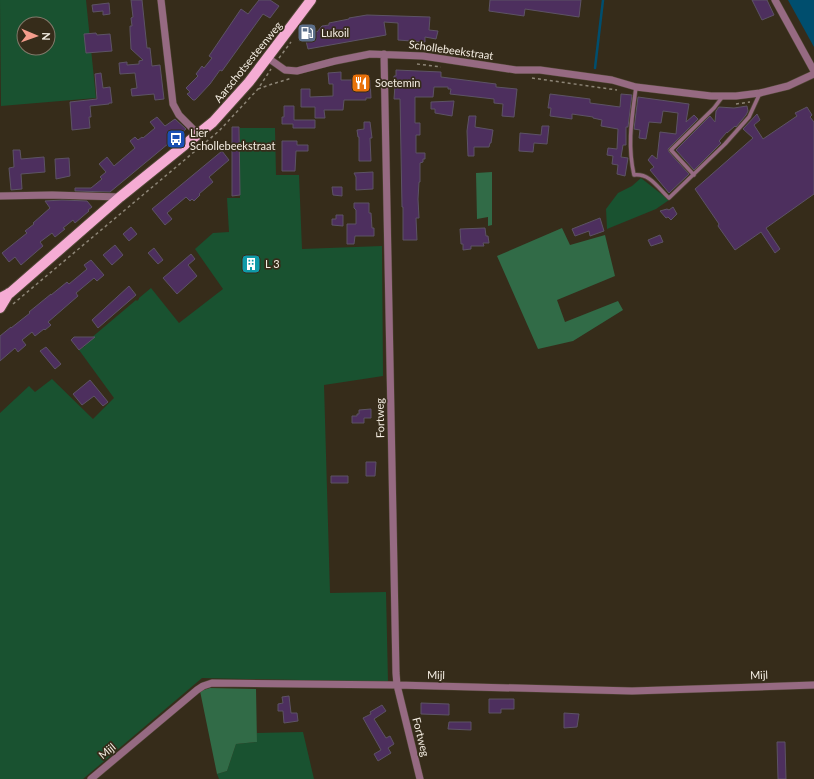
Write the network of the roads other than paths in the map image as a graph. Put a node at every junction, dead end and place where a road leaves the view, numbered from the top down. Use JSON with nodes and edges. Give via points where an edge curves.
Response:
{"nodes":[{"id":1,"x":161,"y":0,"type":"edge"},
{"id":2,"x":311,"y":0,"type":"edge"},
{"id":3,"x":775,"y":0,"type":"edge"},
{"id":4,"x":384,"y":54,"type":"junction"},
{"id":5,"x":272,"y":61,"type":"junction"},
{"id":6,"x":814,"y":73,"type":"edge"},
{"id":7,"x":636,"y":87,"type":"junction"},
{"id":8,"x":760,"y":93,"type":"junction"},
{"id":9,"x":723,"y":96,"type":"junction"},
{"id":10,"x":199,"y":135,"type":"junction"},
{"id":11,"x":694,"y":175,"type":"junction"},
{"id":12,"x":0,"y":196,"type":"edge"},
{"id":13,"x":120,"y":197,"type":"junction"},
{"id":14,"x":10,"y":293,"type":"junction"},
{"id":15,"x":0,"y":298,"type":"edge"},
{"id":16,"x":0,"y":308,"type":"edge"},
{"id":17,"x":814,"y":685,"type":"edge"},
{"id":18,"x":397,"y":686,"type":"junction"},
{"id":19,"x":91,"y":779,"type":"edge"},
{"id":20,"x":420,"y":779,"type":"edge"}],
"edges":[{"from":1,"to":10,"type":"street","via":[[173,104],[179,115]]},
{"from":2,"to":5,"type":"main road","name":"Aarschotsesteenweg"},
{"from":3,"to":6,"type":"street"},
{"from":4,"to":5,"type":"street","name":"Schollebeekstraat","via":[[353,57],[297,71],[285,70]]},
{"from":4,"to":7,"type":"street","name":"Schollebeekstraat","via":[[423,56],[516,70],[540,70],[612,80]]},
{"from":4,"to":18,"type":"street","name":"Fortweg"},
{"from":5,"to":10,"type":"main road","name":"Aarschotsesteenweg"},
{"from":6,"to":8,"type":"street","name":"Schollebeekstraat","via":[[788,86]]},
{"from":7,"to":9,"type":"street","name":"Schollebeekstraat"},
{"from":7,"to":11,"type":"lane","via":[[630,132],[630,157],[634,175],[643,175],[669,198]]},
{"from":8,"to":9,"type":"street","name":"Schollebeekstraat"},
{"from":8,"to":11,"type":"lane","via":[[749,117]]},
{"from":9,"to":11,"type":"lane","via":[[671,150]]},
{"from":10,"to":13,"type":"main road","name":"Aarschotsesteenweg"},
{"from":12,"to":13,"type":"street"},
{"from":13,"to":14,"type":"main road","name":"Aarschotsesteenweg"},
{"from":14,"to":15,"type":"main road","name":"Aarschotsesteenweg"},
{"from":14,"to":16,"type":"main road","name":"Aarschotsesteenweg"},
{"from":17,"to":18,"type":"street","name":"Mijl","via":[[632,691]]},
{"from":18,"to":19,"type":"street","name":"Mijl","via":[[212,683],[196,690]]},
{"from":18,"to":20,"type":"street","name":"Fortweg"}]}
